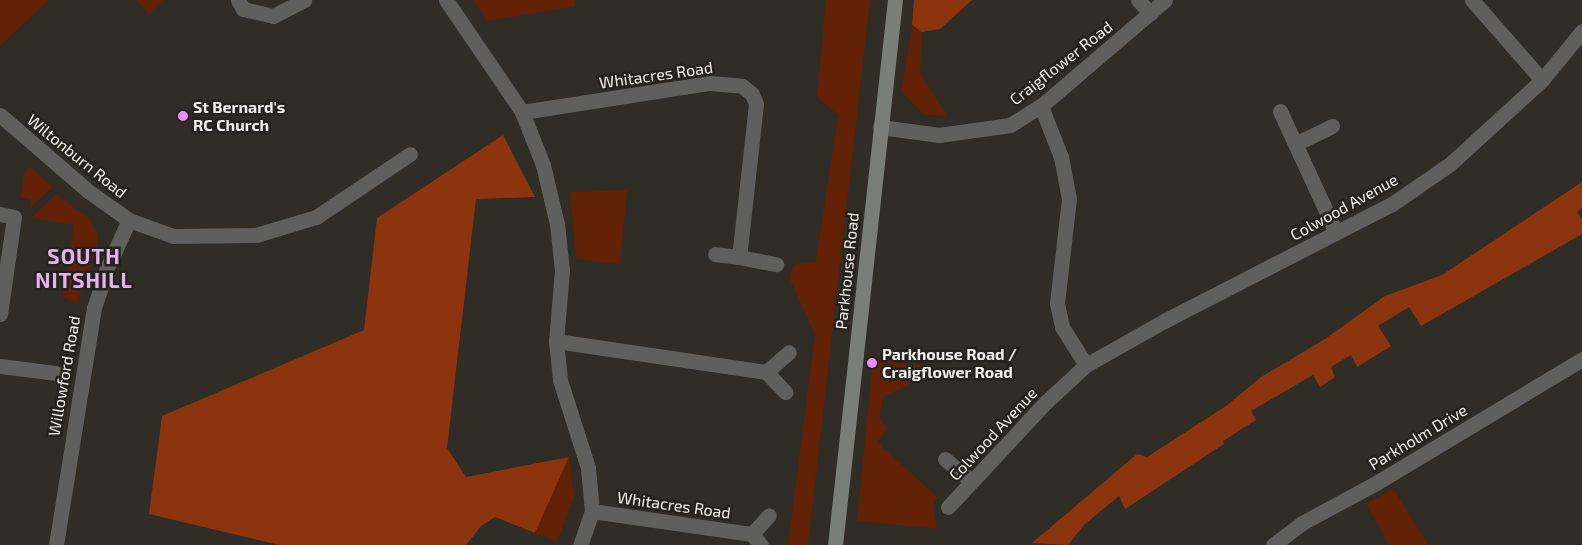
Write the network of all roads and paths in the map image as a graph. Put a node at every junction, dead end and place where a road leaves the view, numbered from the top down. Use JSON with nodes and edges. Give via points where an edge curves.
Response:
{"nodes":[{"id":1,"x":238,"y":0,"type":"edge"},
{"id":2,"x":304,"y":0,"type":"edge"},
{"id":3,"x":446,"y":0,"type":"edge"},
{"id":4,"x":895,"y":0,"type":"edge"},
{"id":5,"x":1138,"y":0,"type":"edge"},
{"id":6,"x":1165,"y":0,"type":"edge"},
{"id":7,"x":1472,"y":0,"type":"edge"},
{"id":8,"x":1150,"y":13,"type":"junction"},
{"id":9,"x":1582,"y":31,"type":"edge"},
{"id":10,"x":1542,"y":80,"type":"junction"},
{"id":11,"x":1041,"y":106,"type":"junction"},
{"id":12,"x":1280,"y":111,"type":"dead end"},
{"id":13,"x":522,"y":112,"type":"junction"},
{"id":14,"x":0,"y":115,"type":"edge"},
{"id":15,"x":1332,"y":126,"type":"dead end"},
{"id":16,"x":880,"y":127,"type":"junction"},
{"id":17,"x":1297,"y":142,"type":"junction"},
{"id":18,"x":410,"y":154,"type":"dead end"},
{"id":19,"x":0,"y":214,"type":"edge"},
{"id":20,"x":129,"y":220,"type":"junction"},
{"id":21,"x":1336,"y":233,"type":"junction"},
{"id":22,"x":715,"y":254,"type":"dead end"},
{"id":23,"x":739,"y":257,"type":"junction"},
{"id":24,"x":776,"y":264,"type":"dead end"},
{"id":25,"x":0,"y":314,"type":"edge"},
{"id":26,"x":556,"y":342,"type":"junction"},
{"id":27,"x":789,"y":352,"type":"dead end"},
{"id":28,"x":1582,"y":360,"type":"edge"},
{"id":29,"x":0,"y":366,"type":"edge"},
{"id":30,"x":1086,"y":366,"type":"junction"},
{"id":31,"x":766,"y":372,"type":"junction"},
{"id":32,"x":56,"y":373,"type":"dead end"},
{"id":33,"x":785,"y":392,"type":"dead end"},
{"id":34,"x":944,"y":458,"type":"dead end"},
{"id":35,"x":972,"y":482,"type":"junction"},
{"id":36,"x":948,"y":507,"type":"dead end"},
{"id":37,"x":592,"y":511,"type":"junction"},
{"id":38,"x":769,"y":515,"type":"dead end"},
{"id":39,"x":756,"y":539,"type":"edge"},
{"id":40,"x":56,"y":545,"type":"edge"},
{"id":41,"x":580,"y":545,"type":"edge"},
{"id":42,"x":835,"y":545,"type":"edge"},
{"id":43,"x":1273,"y":545,"type":"edge"}],
"edges":[{"from":1,"to":2,"type":"street","via":[[243,9],[273,16]]},
{"from":3,"to":13,"type":"street"},
{"from":4,"to":16,"type":"main road","name":"Parkhouse Road"},
{"from":5,"to":8,"type":"street"},
{"from":6,"to":8,"type":"street","name":"Craigflower Road"},
{"from":7,"to":10,"type":"street"},
{"from":8,"to":11,"type":"street","name":"Craigflower Road"},
{"from":9,"to":10,"type":"street","name":"Colwood Avenue"},
{"from":10,"to":21,"type":"street","name":"Colwood Avenue","via":[[1450,164],[1392,204]]},
{"from":11,"to":16,"type":"street","name":"Craigflower Road","via":[[1010,125],[974,132],[939,135]]},
{"from":11,"to":30,"type":"street","via":[[1061,157],[1069,199],[1057,303],[1062,327]]},
{"from":12,"to":17,"type":"street"},
{"from":13,"to":23,"type":"street","name":"Whitacres Road","via":[[710,83],[742,86],[752,94],[756,104]]},
{"from":13,"to":26,"type":"street","via":[[543,165],[557,224],[562,270]]},
{"from":14,"to":20,"type":"street","name":"Wiltonburn Road","via":[[88,191]]},
{"from":15,"to":17,"type":"street"},
{"from":16,"to":42,"type":"main road","name":"Parkhouse Road"},
{"from":17,"to":21,"type":"street"},
{"from":18,"to":20,"type":"street","name":"Wiltonburn Road","via":[[316,217],[256,235],[173,236]]},
{"from":19,"to":25,"type":"street","via":[[14,217]]},
{"from":20,"to":40,"type":"street","name":"Willowford Road","via":[[107,268],[94,308]]},
{"from":21,"to":30,"type":"street","name":"Colwood Avenue","via":[[1164,321]]},
{"from":22,"to":23,"type":"street"},
{"from":23,"to":24,"type":"street"},
{"from":26,"to":31,"type":"street"},
{"from":26,"to":37,"type":"street","via":[[560,380],[588,468]]},
{"from":27,"to":31,"type":"street"},
{"from":28,"to":43,"type":"street","name":"Parkholm Drive","via":[[1376,483],[1302,523]]},
{"from":29,"to":32,"type":"street"},
{"from":30,"to":35,"type":"street","name":"Colwood Avenue","via":[[1046,402]]},
{"from":31,"to":33,"type":"street"},
{"from":34,"to":35,"type":"street"},
{"from":35,"to":36,"type":"street","name":"Colwood Avenue"},
{"from":37,"to":39,"type":"street","name":"Whitacres Road"},
{"from":37,"to":41,"type":"street"},
{"from":38,"to":39,"type":"street","name":"Whitacres Road"}]}
